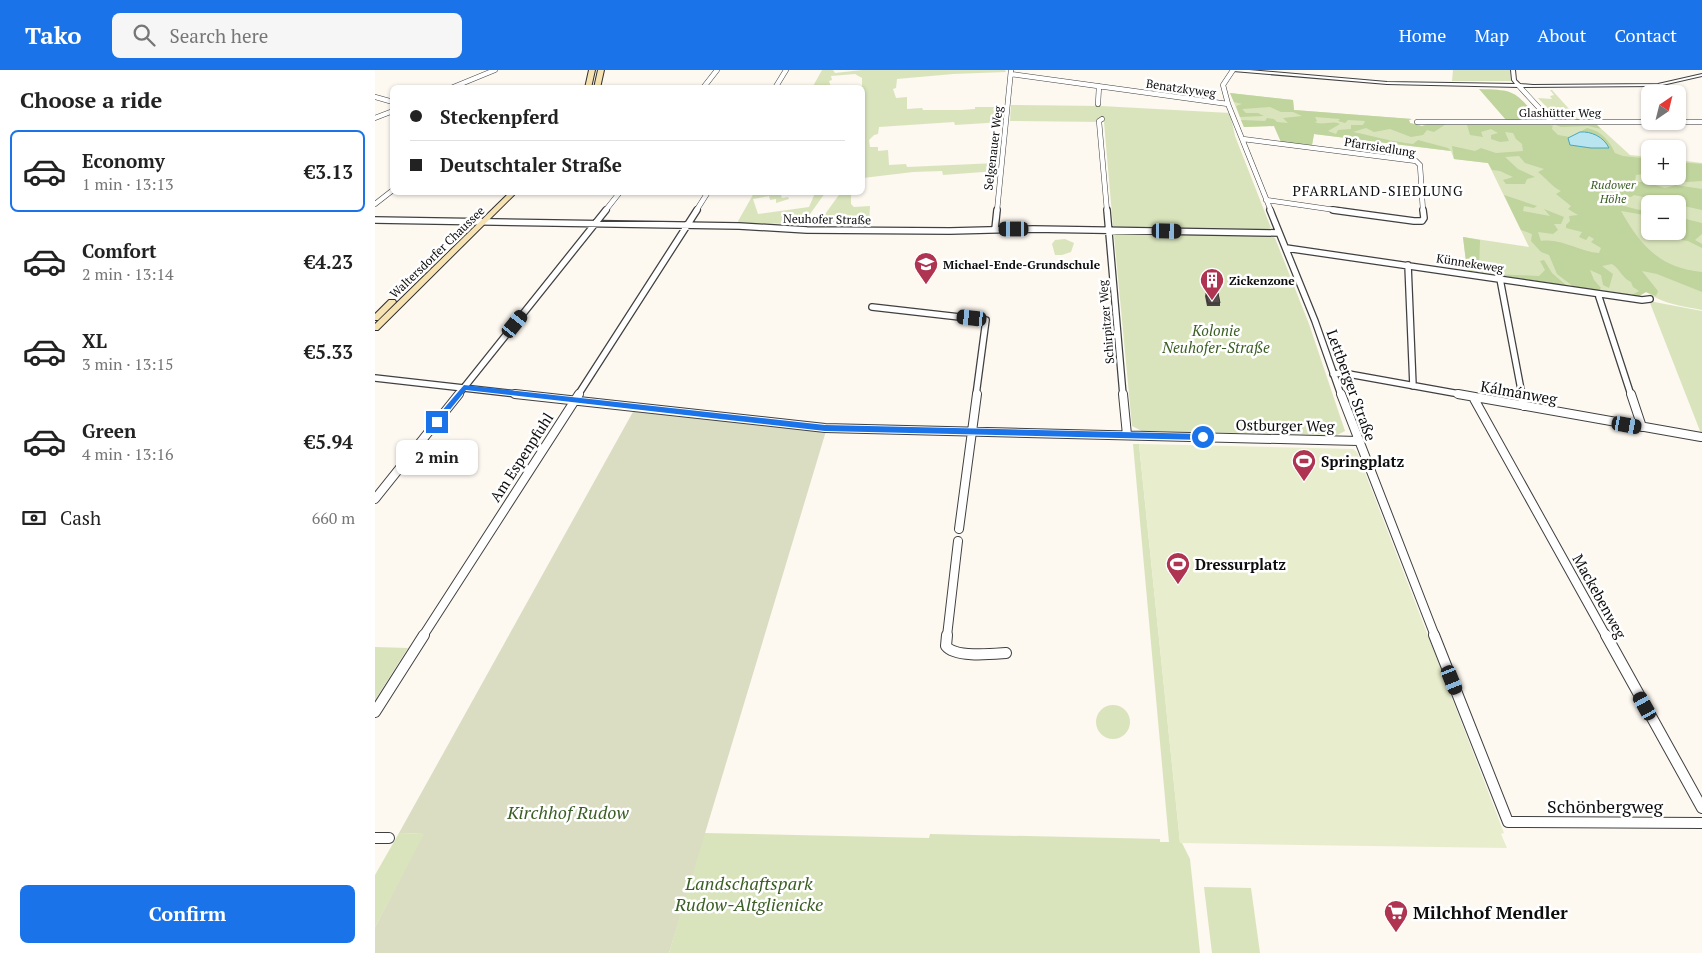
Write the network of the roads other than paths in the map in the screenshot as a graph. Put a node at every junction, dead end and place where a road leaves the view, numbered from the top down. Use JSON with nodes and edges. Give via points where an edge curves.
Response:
{"nodes":[{"id":1,"x":495,"y":70,"type":"edge"},
{"id":2,"x":592,"y":70,"type":"edge"},
{"id":3,"x":717,"y":70,"type":"edge"},
{"id":4,"x":786,"y":70,"type":"edge"},
{"id":5,"x":1233,"y":70,"type":"edge"},
{"id":6,"x":1513,"y":70,"type":"edge"},
{"id":7,"x":1011,"y":72,"type":"edge"},
{"id":8,"x":600,"y":73,"type":"edge"},
{"id":9,"x":1702,"y":75,"type":"edge"},
{"id":10,"x":591,"y":77,"type":"junction"},
{"id":11,"x":458,"y":85,"type":"edge"},
{"id":12,"x":590,"y":85,"type":"edge"},
{"id":13,"x":705,"y":85,"type":"edge"},
{"id":14,"x":777,"y":85,"type":"edge"},
{"id":15,"x":1099,"y":86,"type":"junction"},
{"id":16,"x":1519,"y":86,"type":"junction"},
{"id":17,"x":375,"y":97,"type":"edge"},
{"id":18,"x":390,"y":101,"type":"edge"},
{"id":19,"x":1098,"y":104,"type":"dead end"},
{"id":20,"x":1228,"y":104,"type":"junction"},
{"id":21,"x":390,"y":112,"type":"edge"},
{"id":22,"x":375,"y":118,"type":"edge"},
{"id":23,"x":1102,"y":119,"type":"dead end"},
{"id":24,"x":1417,"y":122,"type":"dead end"},
{"id":25,"x":1552,"y":122,"type":"junction"},
{"id":26,"x":1702,"y":122,"type":"edge"},
{"id":27,"x":1243,"y":139,"type":"junction"},
{"id":28,"x":390,"y":192,"type":"edge"},
{"id":29,"x":503,"y":195,"type":"edge"},
{"id":30,"x":511,"y":195,"type":"edge"},
{"id":31,"x":617,"y":195,"type":"edge"},
{"id":32,"x":706,"y":195,"type":"edge"},
{"id":33,"x":1266,"y":200,"type":"junction"},
{"id":34,"x":375,"y":204,"type":"edge"},
{"id":35,"x":375,"y":220,"type":"edge"},
{"id":36,"x":480,"y":222,"type":"junction"},
{"id":37,"x":595,"y":224,"type":"junction"},
{"id":38,"x":687,"y":225,"type":"junction"},
{"id":39,"x":995,"y":229,"type":"junction"},
{"id":40,"x":1109,"y":231,"type":"junction"},
{"id":41,"x":1279,"y":233,"type":"junction"},
{"id":42,"x":1286,"y":248,"type":"junction"},
{"id":43,"x":1408,"y":265,"type":"junction"},
{"id":44,"x":1500,"y":279,"type":"junction"},
{"id":45,"x":1598,"y":294,"type":"junction"},
{"id":46,"x":1650,"y":299,"type":"dead end"},
{"id":47,"x":872,"y":308,"type":"dead end"},
{"id":48,"x":375,"y":318,"type":"edge"},
{"id":49,"x":375,"y":328,"type":"edge"},
{"id":50,"x":1333,"y":374,"type":"junction"},
{"id":51,"x":375,"y":378,"type":"edge"},
{"id":52,"x":1413,"y":386,"type":"junction"},
{"id":53,"x":464,"y":388,"type":"junction"},
{"id":54,"x":1473,"y":397,"type":"junction"},
{"id":55,"x":575,"y":400,"type":"junction"},
{"id":56,"x":1524,"y":406,"type":"junction"},
{"id":57,"x":1642,"y":427,"type":"junction"},
{"id":58,"x":972,"y":432,"type":"junction"},
{"id":59,"x":1127,"y":435,"type":"junction"},
{"id":60,"x":1701,"y":437,"type":"dead end"},
{"id":61,"x":1358,"y":441,"type":"junction"},
{"id":62,"x":375,"y":498,"type":"edge"},
{"id":63,"x":959,"y":529,"type":"dead end"},
{"id":64,"x":958,"y":541,"type":"dead end"},
{"id":65,"x":1006,"y":653,"type":"dead end"},
{"id":66,"x":375,"y":712,"type":"edge"},
{"id":67,"x":1702,"y":808,"type":"edge"},
{"id":68,"x":1508,"y":822,"type":"joint"},
{"id":69,"x":1702,"y":823,"type":"edge"},
{"id":70,"x":375,"y":838,"type":"edge"},
{"id":71,"x":389,"y":838,"type":"dead end"}],
"edges":[{"from":1,"to":11,"type":"street"},
{"from":2,"to":10,"type":"main road"},
{"from":3,"to":13,"type":"street"},
{"from":4,"to":14,"type":"street"},
{"from":5,"to":16,"type":"street","via":[[1370,82]]},
{"from":5,"to":20,"type":"street","name":"Lettberger Straße","via":[[1223,88]]},
{"from":6,"to":16,"type":"street","via":[[1514,80]]},
{"from":7,"to":15,"type":"street","name":"Benatzkyweg"},
{"from":7,"to":39,"type":"street","name":"Selgenauer Weg"},
{"from":8,"to":10,"type":"main road"},
{"from":9,"to":16,"type":"street","via":[[1658,85]]},
{"from":10,"to":12,"type":"main road"},
{"from":15,"to":19,"type":"street"},
{"from":15,"to":20,"type":"street","name":"Benatzkyweg"},
{"from":16,"to":25,"type":"street"},
{"from":17,"to":18,"type":"street"},
{"from":20,"to":27,"type":"street","name":"Lettberger Straße"},
{"from":21,"to":22,"type":"street"},
{"from":23,"to":40,"type":"street","name":"Schirpitzer Weg","via":[[1099,122]]},
{"from":24,"to":25,"type":"street","name":"Glashütter Weg"},
{"from":25,"to":26,"type":"street","name":"Glashütter Weg"},
{"from":27,"to":33,"type":"street","name":"Lettberger Straße"},
{"from":27,"to":33,"type":"street","name":"Pfarrsiedlung","via":[[1416,161],[1420,165],[1424,218],[1414,221]]},
{"from":28,"to":34,"type":"street"},
{"from":29,"to":36,"type":"main road","name":"Waltersdorfer Chaussee"},
{"from":30,"to":36,"type":"main road","name":"Waltersdorfer Chaussee"},
{"from":31,"to":37,"type":"street"},
{"from":32,"to":38,"type":"street","name":"Am Espenpfuhl"},
{"from":33,"to":41,"type":"street","name":"Lettberger Straße"},
{"from":35,"to":36,"type":"street","name":"Neuhofer Straße"},
{"from":36,"to":37,"type":"street","name":"Neuhofer Straße"},
{"from":36,"to":48,"type":"main road","name":"Waltersdorfer Chaussee"},
{"from":36,"to":49,"type":"main road","name":"Waltersdorfer Chaussee"},
{"from":37,"to":38,"type":"street","name":"Neuhofer Straße"},
{"from":37,"to":53,"type":"street"},
{"from":38,"to":39,"type":"street","name":"Neuhofer Straße","via":[[813,230]]},
{"from":38,"to":55,"type":"street","name":"Am Espenpfuhl"},
{"from":39,"to":40,"type":"street","name":"Neuhofer Straße"},
{"from":40,"to":41,"type":"street","name":"Neuhofer Straße"},
{"from":40,"to":59,"type":"street","name":"Schirpitzer Weg"},
{"from":41,"to":42,"type":"street","name":"Lettberger Straße"},
{"from":42,"to":43,"type":"street","name":"Künnekeweg"},
{"from":42,"to":50,"type":"street","name":"Lettberger Straße"},
{"from":43,"to":44,"type":"street","name":"Künnekeweg"},
{"from":43,"to":52,"type":"street"},
{"from":44,"to":45,"type":"street","name":"Künnekeweg"},
{"from":44,"to":56,"type":"street"},
{"from":45,"to":46,"type":"street","name":"Künnekeweg"},
{"from":45,"to":57,"type":"street"},
{"from":47,"to":58,"type":"street","via":[[986,320]]},
{"from":50,"to":52,"type":"street","name":"Kálmánweg"},
{"from":50,"to":61,"type":"street","name":"Lettberger Straße"},
{"from":51,"to":53,"type":"street","name":"Ostburger Weg"},
{"from":52,"to":54,"type":"street","name":"Kálmánweg"},
{"from":53,"to":55,"type":"street","name":"Ostburger Weg"},
{"from":53,"to":62,"type":"street"},
{"from":54,"to":56,"type":"street","name":"Kálmánweg"},
{"from":54,"to":67,"type":"street","name":"Mackebenweg"},
{"from":55,"to":58,"type":"street","name":"Ostburger Weg","via":[[825,428]]},
{"from":55,"to":66,"type":"street","name":"Am Espenpfuhl"},
{"from":56,"to":57,"type":"street","name":"Kálmánweg"},
{"from":57,"to":60,"type":"street","name":"Kálmánweg"},
{"from":58,"to":59,"type":"street","name":"Ostburger Weg"},
{"from":58,"to":63,"type":"street"},
{"from":59,"to":61,"type":"street","name":"Ostburger Weg"},
{"from":61,"to":68,"type":"street","name":"Lettberger Straße"},
{"from":64,"to":65,"type":"street","via":[[947,647],[967,653]]},
{"from":68,"to":69,"type":"street","name":"Schönbergweg"},
{"from":70,"to":71,"type":"street"}]}
